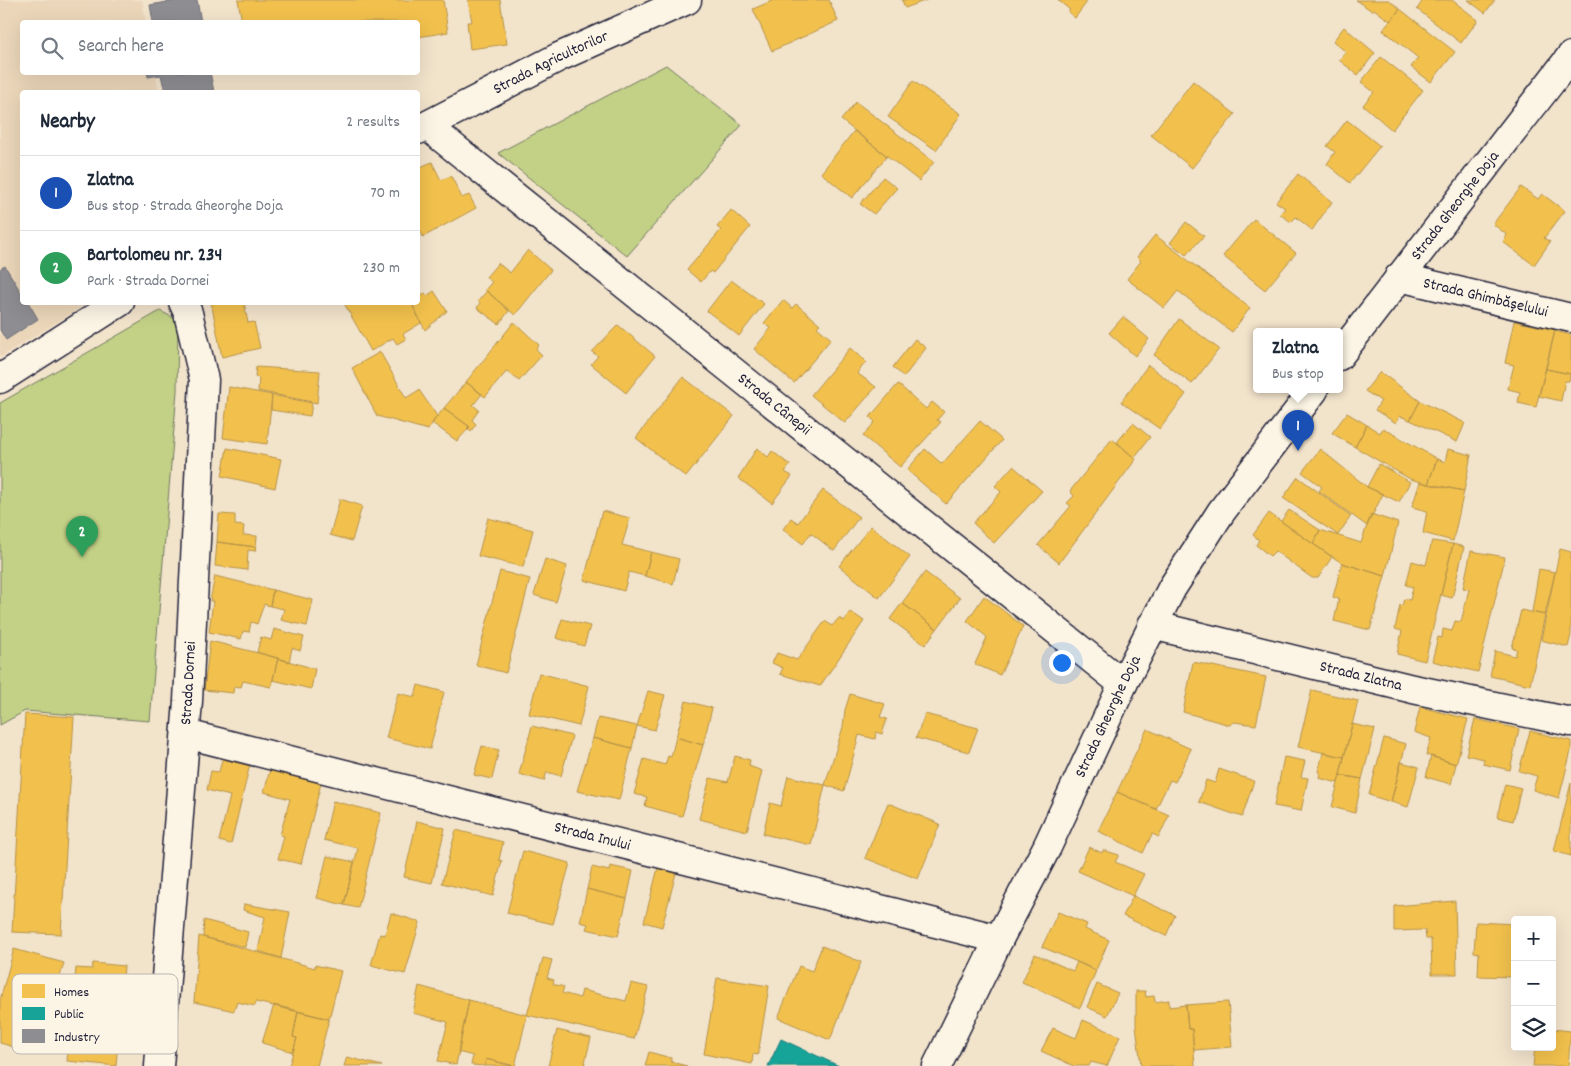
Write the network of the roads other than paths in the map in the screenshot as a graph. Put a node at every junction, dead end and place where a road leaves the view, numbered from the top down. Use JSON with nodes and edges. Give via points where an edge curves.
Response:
{"nodes":[{"id":1,"x":687,"y":0,"type":"edge"},
{"id":2,"x":1571,"y":56,"type":"edge"},
{"id":3,"x":422,"y":128,"type":"edge"},
{"id":4,"x":1399,"y":277,"type":"junction"},
{"id":5,"x":115,"y":305,"type":"edge"},
{"id":6,"x":184,"y":305,"type":"edge"},
{"id":7,"x":1571,"y":318,"type":"edge"},
{"id":8,"x":1343,"y":351,"type":"edge"},
{"id":9,"x":0,"y":379,"type":"edge"},
{"id":10,"x":1312,"y":393,"type":"edge"},
{"id":11,"x":1152,"y":625,"type":"junction"},
{"id":12,"x":1123,"y":684,"type":"junction"},
{"id":13,"x":1571,"y":722,"type":"edge"},
{"id":14,"x":186,"y":734,"type":"junction"},
{"id":15,"x":999,"y":939,"type":"junction"},
{"id":16,"x":166,"y":974,"type":"edge"},
{"id":17,"x":937,"y":1066,"type":"edge"}],
"edges":[{"from":1,"to":3,"type":"street","name":"Strada Agricultorilor","via":[[559,57]]},
{"from":2,"to":4,"type":"street","name":"Strada Gheorghe Doja"},
{"from":3,"to":12,"type":"street","name":"Strada Cânepii"},
{"from":4,"to":7,"type":"street","name":"Strada Ghimbășelului"},
{"from":4,"to":8,"type":"street","name":"Strada Gheorghe Doja"},
{"from":5,"to":9,"type":"street"},
{"from":6,"to":14,"type":"street","name":"Strada Dornei","via":[[204,380]]},
{"from":10,"to":11,"type":"street","name":"Strada Gheorghe Doja","via":[[1193,553]]},
{"from":11,"to":12,"type":"street","name":"Strada Gheorghe Doja"},
{"from":11,"to":13,"type":"street","name":"Strada Zlatna","via":[[1413,689]]},
{"from":12,"to":15,"type":"street","name":"Strada Gheorghe Doja","via":[[1047,847]]},
{"from":14,"to":15,"type":"street","name":"Strada Inului"},
{"from":14,"to":16,"type":"street","name":"Strada Dornei"},
{"from":15,"to":17,"type":"street","name":"Strada Gheorghe Doja"}]}
